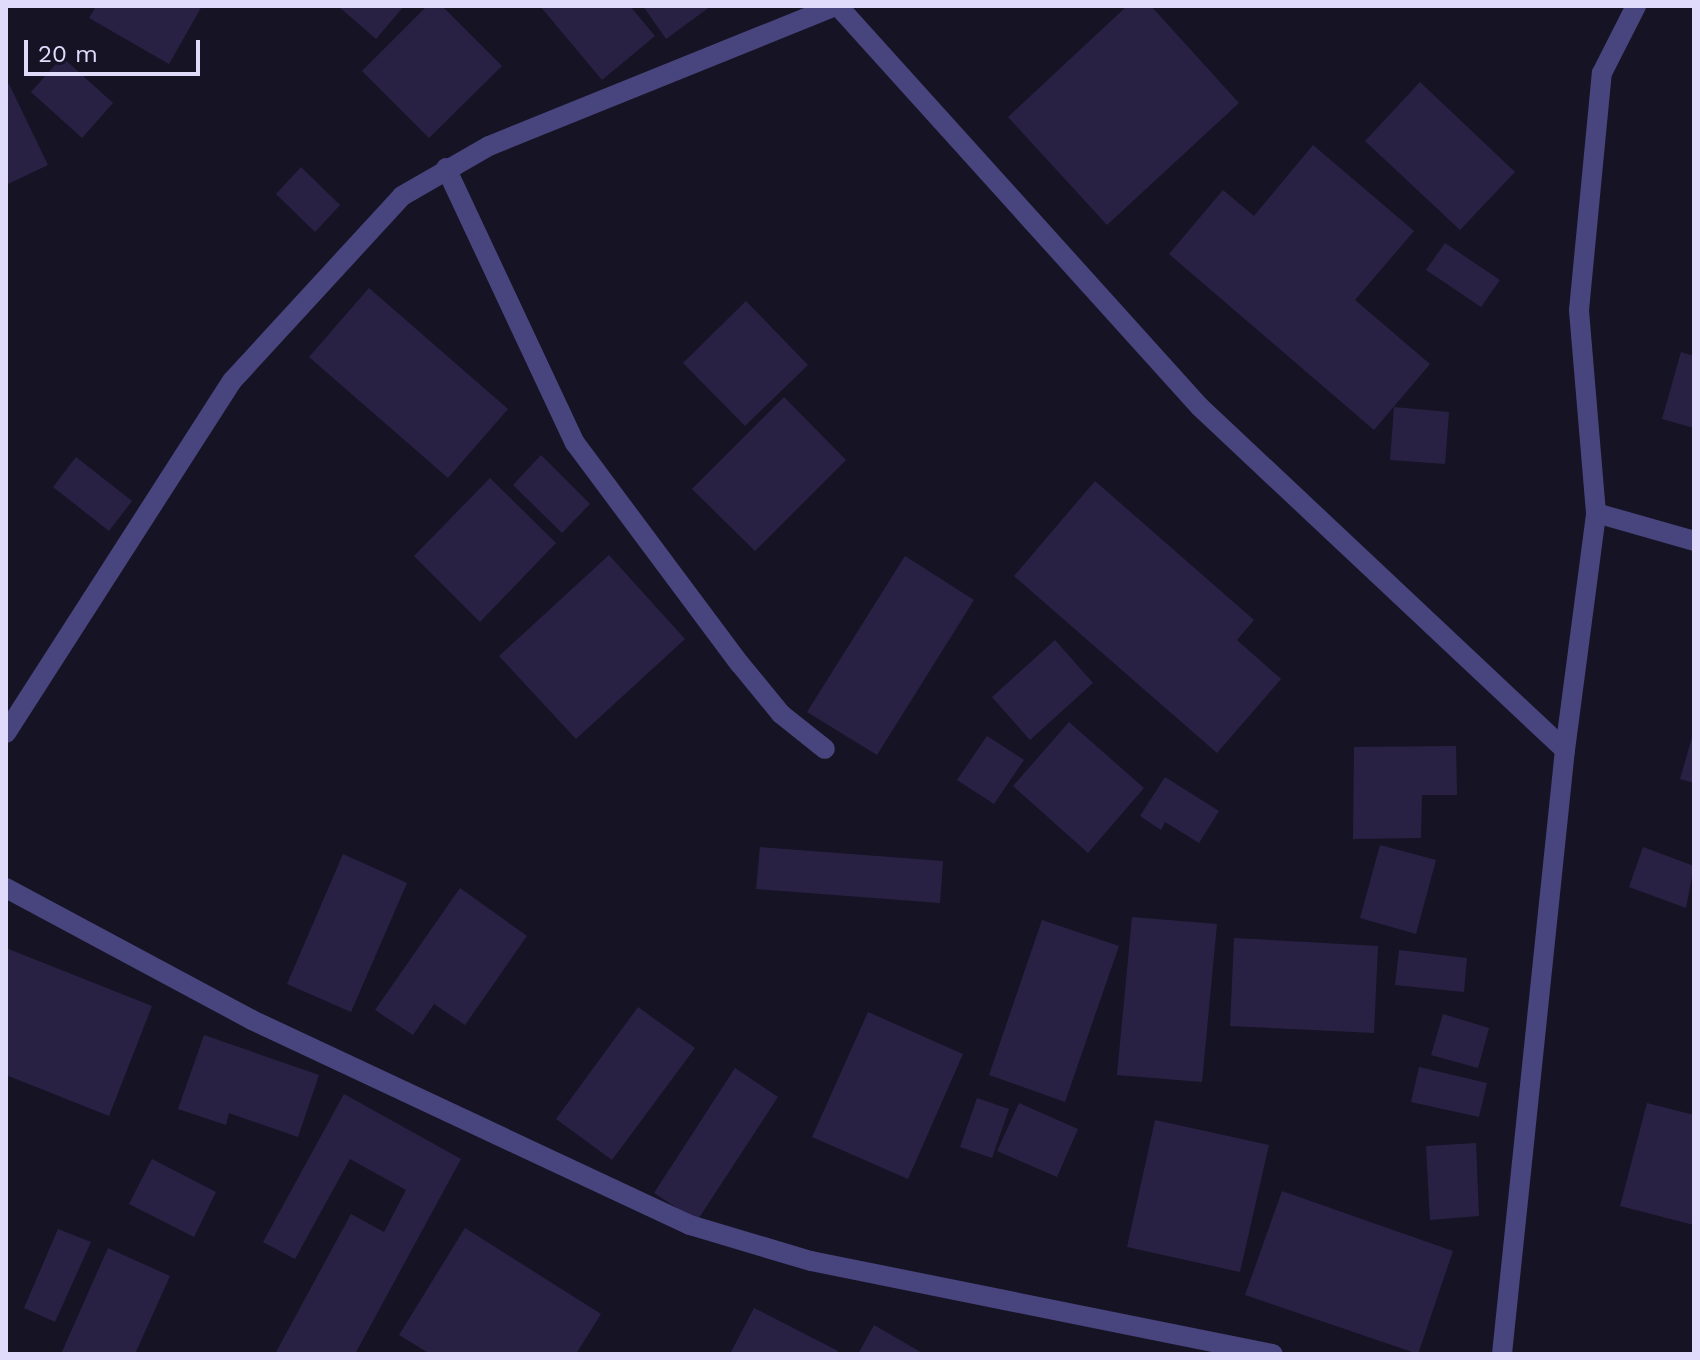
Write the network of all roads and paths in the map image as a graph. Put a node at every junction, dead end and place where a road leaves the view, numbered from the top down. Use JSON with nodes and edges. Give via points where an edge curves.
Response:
{"nodes":[{"id":1,"x":836,"y":6,"type":"edge"},
{"id":2,"x":1636,"y":6,"type":"edge"},
{"id":3,"x":446,"y":168,"type":"junction"},
{"id":4,"x":1596,"y":513,"type":"junction"},
{"id":5,"x":1694,"y":541,"type":"edge"},
{"id":6,"x":6,"y":733,"type":"edge"},
{"id":7,"x":825,"y":749,"type":"dead end"},
{"id":8,"x":1565,"y":750,"type":"junction"},
{"id":9,"x":6,"y":888,"type":"edge"},
{"id":10,"x":1273,"y":1354,"type":"edge"},
{"id":11,"x":1502,"y":1354,"type":"edge"}],
"edges":[{"from":1,"to":3,"type":"street"},
{"from":1,"to":8,"type":"street","via":[[1200,407]]},
{"from":2,"to":4,"type":"street","via":[[1602,73],[1579,310]]},
{"from":3,"to":6,"type":"street","via":[[402,196],[232,381]]},
{"from":3,"to":7,"type":"street","via":[[575,443],[740,664],[781,714]]},
{"from":4,"to":5,"type":"street"},
{"from":4,"to":8,"type":"street"},
{"from":8,"to":11,"type":"street"},
{"from":9,"to":10,"type":"street","via":[[252,1020],[690,1225],[811,1261]]}]}
